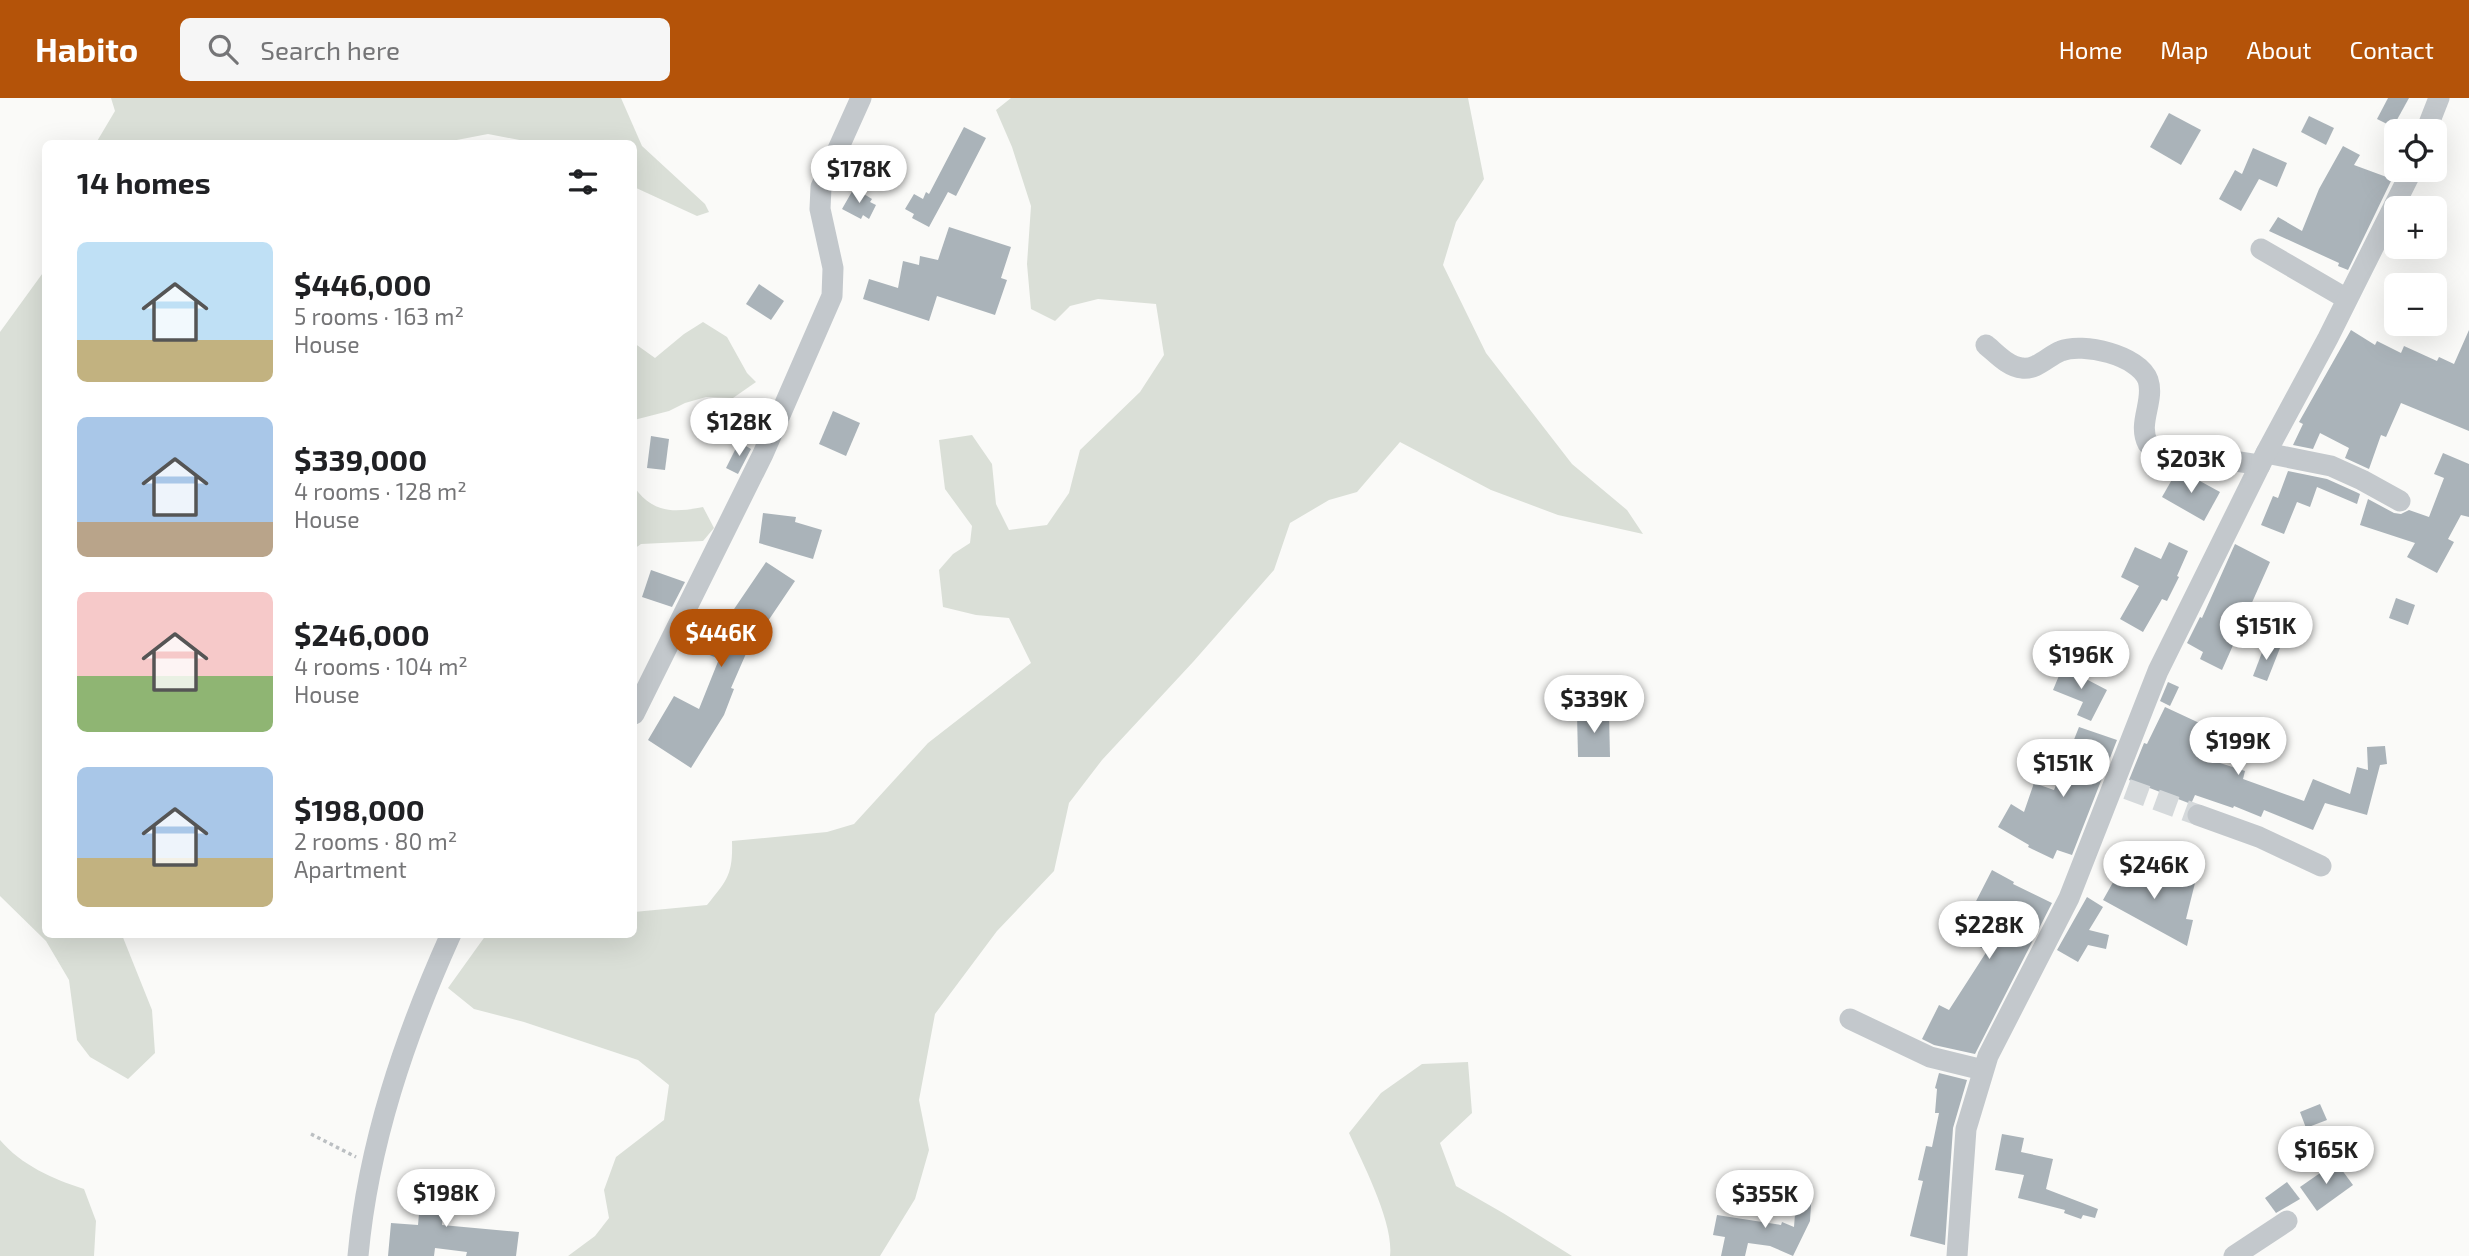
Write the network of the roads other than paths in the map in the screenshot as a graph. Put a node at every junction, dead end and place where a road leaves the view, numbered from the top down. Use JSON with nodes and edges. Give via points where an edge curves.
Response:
{"nodes":[{"id":1,"x":861,"y":98,"type":"edge"},
{"id":2,"x":2439,"y":98,"type":"edge"},
{"id":3,"x":2431,"y":119,"type":"edge"},
{"id":4,"x":2406,"y":182,"type":"edge"},
{"id":5,"x":2261,"y":249,"type":"dead end"},
{"id":6,"x":2347,"y":299,"type":"junction"},
{"id":7,"x":1986,"y":345,"type":"dead end"},
{"id":8,"x":2263,"y":459,"type":"junction"},
{"id":9,"x":2400,"y":501,"type":"dead end"},
{"id":10,"x":637,"y":708,"type":"edge"},
{"id":11,"x":2199,"y":815,"type":"tunnel mouth"},
{"id":12,"x":2321,"y":866,"type":"dead end"},
{"id":13,"x":449,"y":938,"type":"edge"},
{"id":14,"x":1850,"y":1019,"type":"dead end"},
{"id":15,"x":1983,"y":1070,"type":"junction"},
{"id":16,"x":2287,"y":1221,"type":"dead end"},
{"id":17,"x":358,"y":1256,"type":"edge"},
{"id":18,"x":1956,"y":1256,"type":"edge"},
{"id":19,"x":2234,"y":1256,"type":"edge"}],
"edges":[{"from":1,"to":10,"type":"street","via":[[821,187],[820,209],[833,268],[832,296],[763,454]]},
{"from":2,"to":3,"type":"street"},
{"from":4,"to":6,"type":"street"},
{"from":5,"to":6,"type":"street"},
{"from":6,"to":8,"type":"street"},
{"from":7,"to":8,"type":"street","via":[[2022,369],[2062,350],[2085,347],[2116,355],[2138,366],[2148,380],[2143,429],[2148,444],[2158,449]]},
{"from":8,"to":9,"type":"street","via":[[2331,466]]},
{"from":8,"to":15,"type":"street","via":[[2158,671],[2120,787]]},
{"from":11,"to":12,"type":"street"},
{"from":13,"to":17,"type":"street","via":[[420,1003],[377,1140]]},
{"from":14,"to":15,"type":"street","via":[[1930,1057]]},
{"from":15,"to":18,"type":"street","via":[[1966,1129]]},
{"from":16,"to":19,"type":"street"}]}
